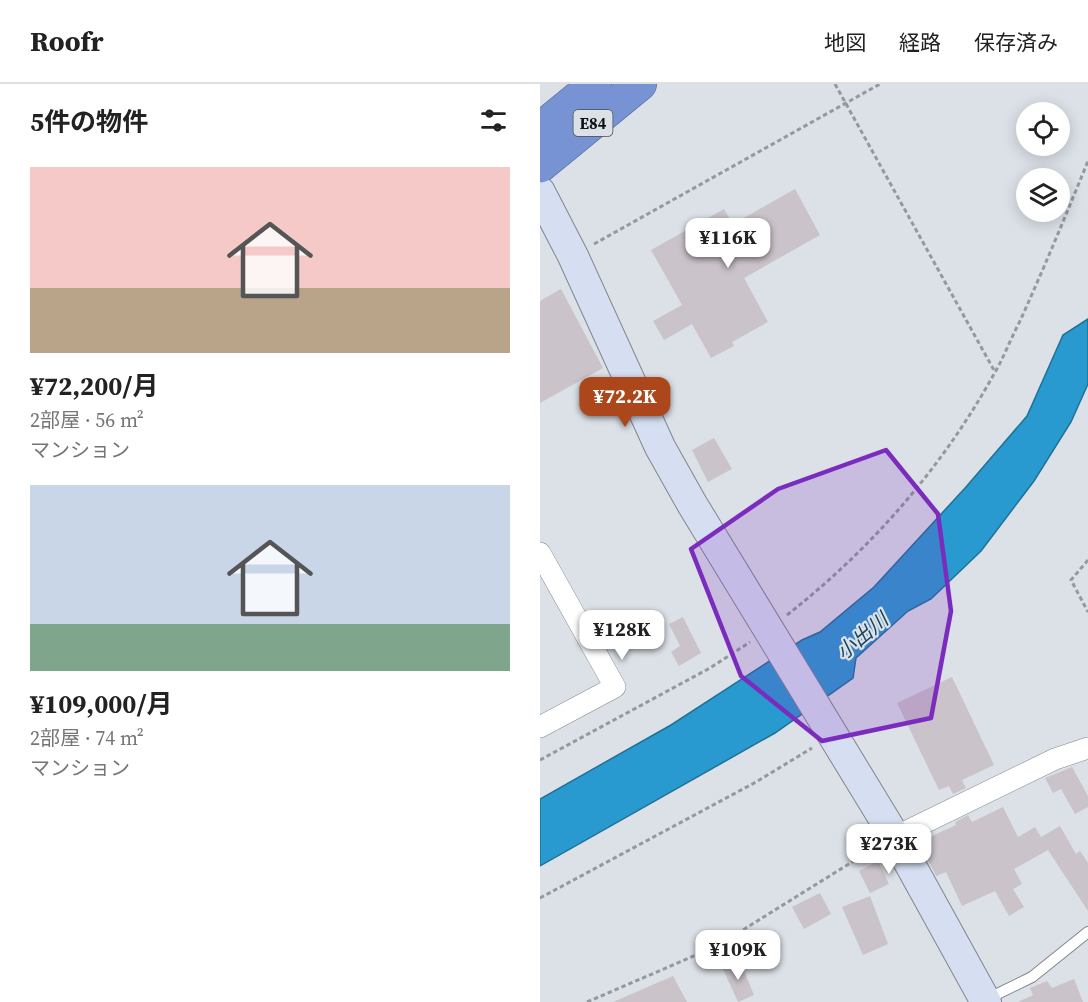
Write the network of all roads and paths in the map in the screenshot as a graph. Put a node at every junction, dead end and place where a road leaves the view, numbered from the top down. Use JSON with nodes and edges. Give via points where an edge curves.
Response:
{"nodes":[{"id":1,"x":577,"y":84,"type":"edge"},
{"id":2,"x":595,"y":84,"type":"edge"},
{"id":3,"x":640,"y":84,"type":"edge"},
{"id":4,"x":651,"y":84,"type":"edge"},
{"id":5,"x":835,"y":84,"type":"edge"},
{"id":6,"x":880,"y":84,"type":"edge"},
{"id":7,"x":845,"y":103,"type":"junction"},
{"id":8,"x":540,"y":112,"type":"edge"},
{"id":9,"x":540,"y":129,"type":"edge"},
{"id":10,"x":1088,"y":161,"type":"edge"},
{"id":11,"x":541,"y":172,"type":"edge"},
{"id":12,"x":573,"y":256,"type":"junction"},
{"id":13,"x":995,"y":372,"type":"junction"},
{"id":14,"x":540,"y":553,"type":"edge"},
{"id":15,"x":1088,"y":560,"type":"edge"},
{"id":16,"x":1088,"y":612,"type":"edge"},
{"id":17,"x":769,"y":628,"type":"junction"},
{"id":18,"x":540,"y":727,"type":"edge"},
{"id":19,"x":833,"y":733,"type":"junction"},
{"id":20,"x":1088,"y":748,"type":"edge"},
{"id":21,"x":540,"y":760,"type":"edge"},
{"id":22,"x":895,"y":837,"type":"junction"},
{"id":23,"x":540,"y":898,"type":"edge"},
{"id":24,"x":1088,"y":932,"type":"edge"},
{"id":25,"x":986,"y":1001,"type":"edge"},
{"id":26,"x":587,"y":1002,"type":"edge"}],
"edges":[{"from":1,"to":8,"type":"street"},
{"from":2,"to":9,"type":"highway","number":"E84"},
{"from":3,"to":11,"type":"highway","number":"E84"},
{"from":4,"to":11,"type":"street"},
{"from":5,"to":7,"type":"path"},
{"from":6,"to":7,"type":"path"},
{"from":7,"to":12,"type":"path"},
{"from":7,"to":13,"type":"path"},
{"from":10,"to":13,"type":"path","via":[[1043,272]]},
{"from":11,"to":12,"type":"street"},
{"from":12,"to":17,"type":"street","via":[[660,447]]},
{"from":13,"to":17,"type":"path","via":[[966,423],[864,549]]},
{"from":14,"to":18,"type":"street","via":[[615,687]]},
{"from":15,"to":16,"type":"path","via":[[1071,580]]},
{"from":17,"to":19,"type":"street"},
{"from":17,"to":21,"type":"path","via":[[710,668]]},
{"from":19,"to":22,"type":"street"},
{"from":19,"to":23,"type":"path","via":[[756,782]]},
{"from":20,"to":22,"type":"street","via":[[1055,759]]},
{"from":22,"to":25,"type":"street"},
{"from":22,"to":26,"type":"path","via":[[717,946]]},
{"from":24,"to":25,"type":"lane","via":[[1032,977]]}]}
